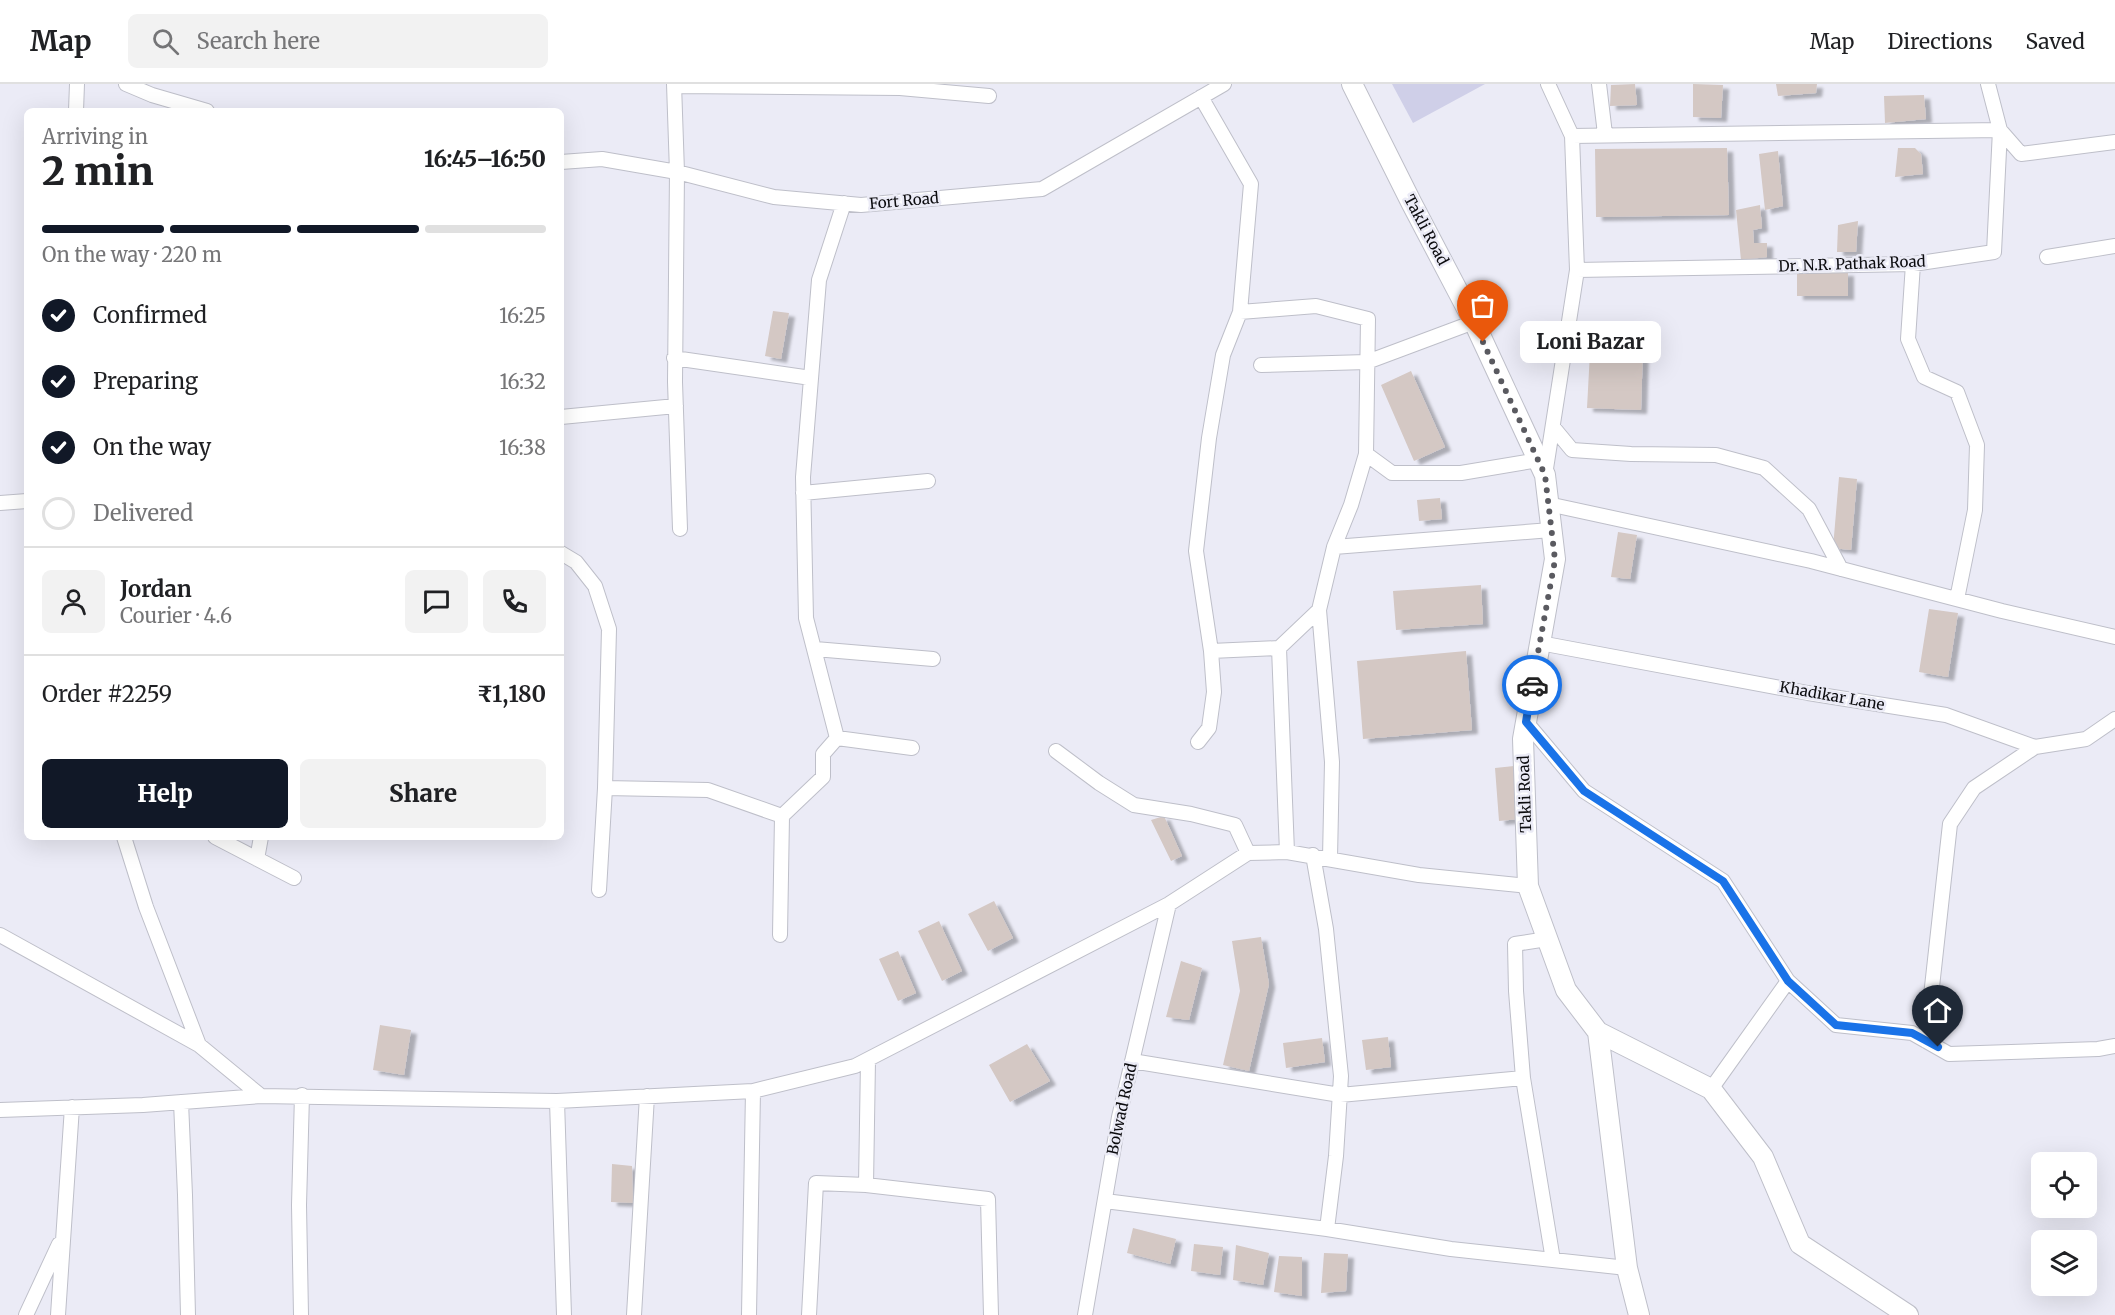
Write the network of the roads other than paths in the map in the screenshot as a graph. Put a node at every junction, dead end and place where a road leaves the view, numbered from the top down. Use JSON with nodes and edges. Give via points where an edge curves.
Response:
{"nodes":[{"id":1,"x":77,"y":84,"type":"edge"},
{"id":2,"x":126,"y":84,"type":"edge"},
{"id":3,"x":1224,"y":84,"type":"edge"},
{"id":4,"x":1352,"y":84,"type":"edge"},
{"id":5,"x":1548,"y":84,"type":"edge"},
{"id":6,"x":1599,"y":84,"type":"edge"},
{"id":7,"x":1988,"y":84,"type":"edge"},
{"id":8,"x":674,"y":85,"type":"edge"},
{"id":9,"x":989,"y":96,"type":"dead end"},
{"id":10,"x":1202,"y":97,"type":"junction"},
{"id":11,"x":76,"y":108,"type":"edge"},
{"id":12,"x":196,"y":108,"type":"edge"},
{"id":13,"x":2000,"y":130,"type":"junction"},
{"id":14,"x":1605,"y":134,"type":"junction"},
{"id":15,"x":1572,"y":136,"type":"junction"},
{"id":16,"x":2115,"y":142,"type":"edge"},
{"id":17,"x":564,"y":162,"type":"edge"},
{"id":18,"x":677,"y":172,"type":"junction"},
{"id":19,"x":843,"y":203,"type":"junction"},
{"id":20,"x":2115,"y":246,"type":"edge"},
{"id":21,"x":2047,"y":257,"type":"dead end"},
{"id":22,"x":1913,"y":264,"type":"junction"},
{"id":23,"x":1577,"y":270,"type":"junction"},
{"id":24,"x":1240,"y":312,"type":"junction"},
{"id":25,"x":1474,"y":322,"type":"junction"},
{"id":26,"x":674,"y":358,"type":"junction"},
{"id":27,"x":1367,"y":362,"type":"junction"},
{"id":28,"x":1261,"y":365,"type":"dead end"},
{"id":29,"x":811,"y":378,"type":"junction"},
{"id":30,"x":676,"y":406,"type":"junction"},
{"id":31,"x":564,"y":417,"type":"edge"},
{"id":32,"x":1553,"y":427,"type":"junction"},
{"id":33,"x":1366,"y":454,"type":"junction"},
{"id":34,"x":1542,"y":468,"type":"junction"},
{"id":35,"x":928,"y":481,"type":"dead end"},
{"id":36,"x":803,"y":493,"type":"junction"},
{"id":37,"x":24,"y":501,"type":"edge"},
{"id":38,"x":0,"y":503,"type":"edge"},
{"id":39,"x":1548,"y":504,"type":"junction"},
{"id":40,"x":680,"y":529,"type":"dead end"},
{"id":41,"x":1551,"y":530,"type":"junction"},
{"id":42,"x":1334,"y":547,"type":"junction"},
{"id":43,"x":564,"y":555,"type":"edge"},
{"id":44,"x":1841,"y":569,"type":"junction"},
{"id":45,"x":1957,"y":599,"type":"junction"},
{"id":46,"x":1319,"y":610,"type":"junction"},
{"id":47,"x":2115,"y":637,"type":"edge"},
{"id":48,"x":1540,"y":643,"type":"junction"},
{"id":49,"x":1279,"y":648,"type":"junction"},
{"id":50,"x":815,"y":649,"type":"junction"},
{"id":51,"x":1211,"y":651,"type":"junction"},
{"id":52,"x":933,"y":658,"type":"dead end"},
{"id":53,"x":2115,"y":719,"type":"edge"},
{"id":54,"x":1526,"y":722,"type":"junction"},
{"id":55,"x":837,"y":738,"type":"junction"},
{"id":56,"x":1198,"y":742,"type":"dead end"},
{"id":57,"x":2035,"y":747,"type":"junction"},
{"id":58,"x":912,"y":748,"type":"dead end"},
{"id":59,"x":1056,"y":751,"type":"dead end"},
{"id":60,"x":605,"y":788,"type":"junction"},
{"id":61,"x":782,"y":816,"type":"junction"},
{"id":62,"x":125,"y":840,"type":"edge"},
{"id":63,"x":221,"y":840,"type":"edge"},
{"id":64,"x":260,"y":840,"type":"edge"},
{"id":65,"x":1287,"y":852,"type":"junction"},
{"id":66,"x":1248,"y":853,"type":"junction"},
{"id":67,"x":1312,"y":855,"type":"junction"},
{"id":68,"x":256,"y":858,"type":"junction"},
{"id":69,"x":1330,"y":858,"type":"junction"},
{"id":70,"x":294,"y":878,"type":"dead end"},
{"id":71,"x":1528,"y":886,"type":"junction"},
{"id":72,"x":599,"y":890,"type":"dead end"},
{"id":73,"x":1169,"y":904,"type":"junction"},
{"id":74,"x":0,"y":935,"type":"edge"},
{"id":75,"x":780,"y":935,"type":"dead end"},
{"id":76,"x":1547,"y":939,"type":"junction"},
{"id":77,"x":1788,"y":981,"type":"junction"},
{"id":78,"x":1598,"y":1032,"type":"junction"},
{"id":79,"x":1926,"y":1041,"type":"junction"},
{"id":80,"x":199,"y":1045,"type":"junction"},
{"id":81,"x":2115,"y":1046,"type":"edge"},
{"id":82,"x":868,"y":1060,"type":"junction"},
{"id":83,"x":1132,"y":1061,"type":"junction"},
{"id":84,"x":1523,"y":1078,"type":"junction"},
{"id":85,"x":1712,"y":1089,"type":"junction"},
{"id":86,"x":753,"y":1091,"type":"junction"},
{"id":87,"x":302,"y":1095,"type":"junction"},
{"id":88,"x":1340,"y":1095,"type":"junction"},
{"id":89,"x":261,"y":1096,"type":"junction"},
{"id":90,"x":647,"y":1096,"type":"junction"},
{"id":91,"x":557,"y":1101,"type":"junction"},
{"id":92,"x":180,"y":1102,"type":"junction"},
{"id":93,"x":72,"y":1107,"type":"junction"},
{"id":94,"x":0,"y":1110,"type":"edge"},
{"id":95,"x":867,"y":1185,"type":"junction"},
{"id":96,"x":1105,"y":1201,"type":"junction"},
{"id":97,"x":1327,"y":1229,"type":"junction"},
{"id":98,"x":63,"y":1237,"type":"junction"},
{"id":99,"x":1553,"y":1260,"type":"junction"},
{"id":100,"x":1627,"y":1268,"type":"junction"},
{"id":101,"x":26,"y":1315,"type":"edge"},
{"id":102,"x":58,"y":1315,"type":"edge"},
{"id":103,"x":188,"y":1315,"type":"edge"},
{"id":104,"x":301,"y":1315,"type":"edge"},
{"id":105,"x":564,"y":1315,"type":"edge"},
{"id":106,"x":634,"y":1315,"type":"edge"},
{"id":107,"x":749,"y":1315,"type":"edge"},
{"id":108,"x":809,"y":1315,"type":"edge"},
{"id":109,"x":991,"y":1315,"type":"edge"},
{"id":110,"x":1085,"y":1315,"type":"edge"},
{"id":111,"x":1639,"y":1315,"type":"edge"},
{"id":112,"x":1908,"y":1315,"type":"edge"}],
"edges":[{"from":1,"to":11,"type":"street"},
{"from":2,"to":12,"type":"street"},
{"from":3,"to":10,"type":"street","name":"Fort Road"},
{"from":4,"to":25,"type":"main road","name":"Takli Road"},
{"from":5,"to":15,"type":"street"},
{"from":6,"to":14,"type":"street"},
{"from":7,"to":13,"type":"street","name":"Dr. N.R. Pathak Road"},
{"from":8,"to":9,"type":"street","via":[[900,88]]},
{"from":8,"to":18,"type":"street"},
{"from":10,"to":19,"type":"street","name":"Fort Road","via":[[1042,189],[861,205]]},
{"from":10,"to":24,"type":"street","via":[[1251,184]]},
{"from":13,"to":14,"type":"street"},
{"from":13,"to":16,"type":"street","via":[[2021,154]]},
{"from":13,"to":22,"type":"street","name":"Dr. N.R. Pathak Road","via":[[1994,252]]},
{"from":14,"to":15,"type":"street"},
{"from":15,"to":23,"type":"street"},
{"from":17,"to":18,"type":"street","name":"Fort Road","via":[[602,159]]},
{"from":18,"to":19,"type":"street","name":"Fort Road","via":[[774,197]]},
{"from":18,"to":26,"type":"street"},
{"from":19,"to":29,"type":"street","via":[[819,280]]},
{"from":20,"to":21,"type":"street"},
{"from":22,"to":23,"type":"street","name":"Dr. N.R. Pathak Road"},
{"from":22,"to":45,"type":"street","via":[[1908,339],[1924,377],[1957,392],[1977,445],[1975,510]]},
{"from":23,"to":32,"type":"street"},
{"from":24,"to":27,"type":"street","via":[[1316,306],[1368,319]]},
{"from":24,"to":51,"type":"street","via":[[1223,355],[1196,551]]},
{"from":25,"to":27,"type":"street"},
{"from":25,"to":34,"type":"main road","name":"Takli Road"},
{"from":26,"to":29,"type":"street"},
{"from":26,"to":30,"type":"street"},
{"from":27,"to":28,"type":"street"},
{"from":27,"to":33,"type":"street"},
{"from":29,"to":36,"type":"street"},
{"from":30,"to":31,"type":"street"},
{"from":30,"to":40,"type":"street"},
{"from":32,"to":34,"type":"street"},
{"from":32,"to":44,"type":"street","via":[[1572,450],[1716,455],[1764,468],[1809,509]]},
{"from":33,"to":34,"type":"street","via":[[1392,473]]},
{"from":33,"to":42,"type":"street"},
{"from":34,"to":39,"type":"main road","name":"Takli Road"},
{"from":35,"to":36,"type":"street"},
{"from":36,"to":50,"type":"street","via":[[806,618]]},
{"from":37,"to":38,"type":"street"},
{"from":39,"to":41,"type":"main road","name":"Takli Road"},
{"from":39,"to":44,"type":"street"},
{"from":41,"to":42,"type":"street"},
{"from":41,"to":48,"type":"main road","name":"Takli Road","via":[[1555,560]]},
{"from":42,"to":46,"type":"street"},
{"from":43,"to":60,"type":"street","via":[[576,562],[595,586],[609,629]]},
{"from":44,"to":45,"type":"street"},
{"from":45,"to":47,"type":"street"},
{"from":46,"to":49,"type":"street"},
{"from":46,"to":69,"type":"street","via":[[1332,762]]},
{"from":48,"to":54,"type":"main road","name":"Takli Road"},
{"from":48,"to":57,"type":"street","name":"Khadikar Lane","via":[[1946,715]]},
{"from":49,"to":51,"type":"street"},
{"from":49,"to":65,"type":"street"},
{"from":50,"to":52,"type":"street"},
{"from":50,"to":55,"type":"street"},
{"from":51,"to":56,"type":"street","via":[[1214,692],[1209,728]]},
{"from":53,"to":57,"type":"street","name":"Khadikar Lane","via":[[2086,739]]},
{"from":54,"to":71,"type":"main road","name":"Takli Road","via":[[1523,739]]},
{"from":54,"to":77,"type":"street","via":[[1584,791],[1723,881]]},
{"from":55,"to":58,"type":"street"},
{"from":55,"to":61,"type":"street","via":[[824,754],[823,777]]},
{"from":57,"to":79,"type":"street","via":[[1974,788],[1950,824]]},
{"from":59,"to":66,"type":"street","via":[[1134,805],[1235,825]]},
{"from":60,"to":61,"type":"street","via":[[708,790]]},
{"from":60,"to":72,"type":"street"},
{"from":61,"to":75,"type":"street"},
{"from":62,"to":80,"type":"street"},
{"from":63,"to":68,"type":"street"},
{"from":64,"to":68,"type":"street"},
{"from":65,"to":66,"type":"street"},
{"from":65,"to":67,"type":"street"},
{"from":66,"to":73,"type":"street"},
{"from":67,"to":69,"type":"street"},
{"from":67,"to":88,"type":"street","via":[[1334,995]]},
{"from":68,"to":70,"type":"street"},
{"from":69,"to":71,"type":"street","via":[[1419,875]]},
{"from":71,"to":76,"type":"main road","name":"Takli Road"},
{"from":73,"to":82,"type":"street"},
{"from":73,"to":83,"type":"street","name":"Bolwad Road"},
{"from":74,"to":80,"type":"street"},
{"from":76,"to":78,"type":"main road","name":"Takli Road","via":[[1566,990]]},
{"from":76,"to":84,"type":"street","via":[[1515,944]]},
{"from":77,"to":79,"type":"street","via":[[1836,1025],[1912,1033]]},
{"from":77,"to":85,"type":"street"},
{"from":78,"to":85,"type":"main road"},
{"from":78,"to":100,"type":"main road"},
{"from":79,"to":81,"type":"street","via":[[1949,1054]]},
{"from":80,"to":89,"type":"street"},
{"from":82,"to":86,"type":"street"},
{"from":82,"to":95,"type":"street"},
{"from":83,"to":88,"type":"street"},
{"from":83,"to":96,"type":"street","name":"Bolwad Road"},
{"from":84,"to":88,"type":"street"},
{"from":84,"to":99,"type":"street"},
{"from":85,"to":112,"type":"main road","via":[[1763,1157],[1800,1244]]},
{"from":86,"to":90,"type":"street"},
{"from":86,"to":107,"type":"street"},
{"from":87,"to":89,"type":"street"},
{"from":87,"to":91,"type":"street"},
{"from":87,"to":104,"type":"street"},
{"from":88,"to":97,"type":"street"},
{"from":89,"to":92,"type":"street"},
{"from":90,"to":91,"type":"street"},
{"from":90,"to":106,"type":"street"},
{"from":91,"to":105,"type":"street"},
{"from":92,"to":93,"type":"street"},
{"from":92,"to":103,"type":"street"},
{"from":93,"to":94,"type":"street"},
{"from":93,"to":98,"type":"street"},
{"from":95,"to":108,"type":"street","via":[[816,1183]]},
{"from":95,"to":109,"type":"street","via":[[988,1199]]},
{"from":96,"to":97,"type":"street"},
{"from":96,"to":110,"type":"street","name":"Bolwad Road"},
{"from":97,"to":99,"type":"street"},
{"from":98,"to":101,"type":"street"},
{"from":98,"to":102,"type":"street"},
{"from":99,"to":100,"type":"street"},
{"from":100,"to":111,"type":"main road"}]}
